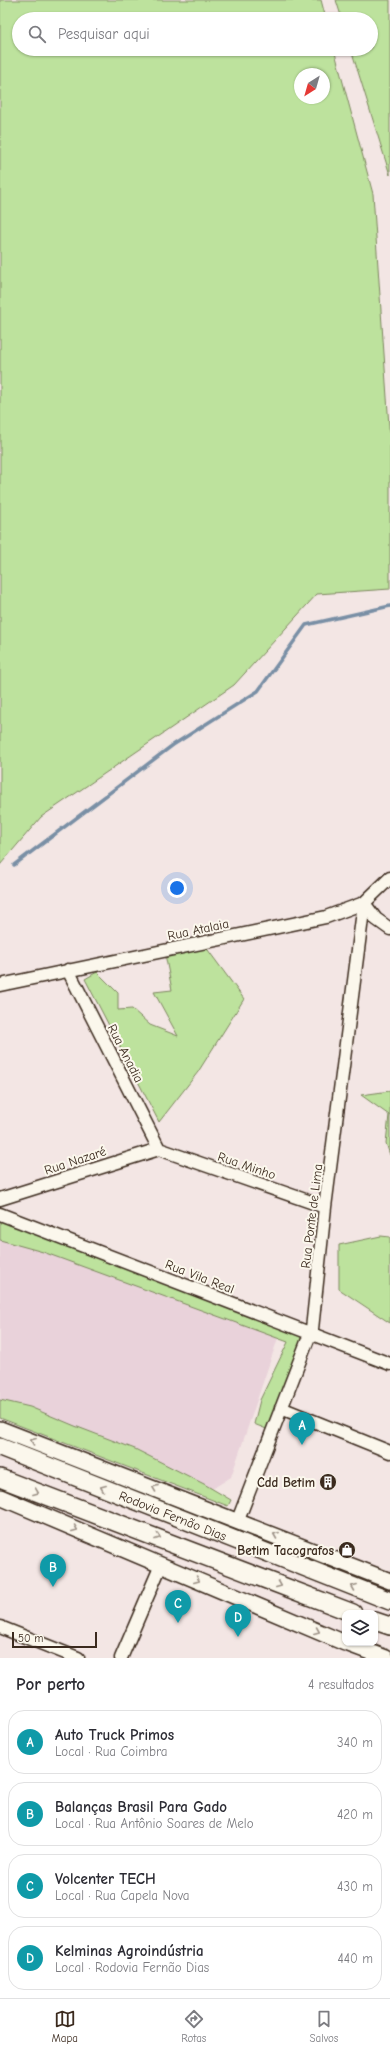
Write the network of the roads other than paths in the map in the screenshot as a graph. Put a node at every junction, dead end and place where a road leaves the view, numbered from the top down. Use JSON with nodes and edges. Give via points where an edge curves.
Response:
{"nodes":[{"id":1,"x":390,"y":878,"type":"edge"},
{"id":2,"x":364,"y":903,"type":"junction"},
{"id":3,"x":390,"y":929,"type":"edge"},
{"id":4,"x":68,"y":970,"type":"junction"},
{"id":5,"x":0,"y":985,"type":"edge"},
{"id":6,"x":159,"y":1149,"type":"junction"},
{"id":7,"x":0,"y":1199,"type":"edge"},
{"id":8,"x":325,"y":1207,"type":"junction"},
{"id":9,"x":0,"y":1214,"type":"edge"},
{"id":10,"x":310,"y":1333,"type":"junction"},
{"id":11,"x":390,"y":1364,"type":"edge"},
{"id":12,"x":281,"y":1408,"type":"junction"},
{"id":13,"x":0,"y":1429,"type":"edge"},
{"id":14,"x":0,"y":1447,"type":"edge"},
{"id":15,"x":390,"y":1452,"type":"edge"},
{"id":16,"x":0,"y":1478,"type":"edge"},
{"id":17,"x":0,"y":1497,"type":"edge"},
{"id":18,"x":238,"y":1520,"type":"junction"},
{"id":19,"x":161,"y":1565,"type":"junction"},
{"id":20,"x":390,"y":1581,"type":"edge"},
{"id":21,"x":390,"y":1601,"type":"edge"},
{"id":22,"x":345,"y":1610,"type":"edge"},
{"id":23,"x":378,"y":1622,"type":"edge"},
{"id":24,"x":390,"y":1626,"type":"edge"},
{"id":25,"x":0,"y":1627,"type":"edge"},
{"id":26,"x":342,"y":1641,"type":"edge"},
{"id":27,"x":354,"y":1646,"type":"edge"},
{"id":28,"x":78,"y":1658,"type":"edge"},
{"id":29,"x":121,"y":1658,"type":"edge"},
{"id":30,"x":386,"y":1658,"type":"edge"}],
"edges":[{"from":1,"to":2,"type":"street","name":"Rua Atalaia"},
{"from":2,"to":3,"type":"street","via":[[376,919]]},
{"from":2,"to":4,"type":"street","name":"Rua Atalaia","via":[[326,917]]},
{"from":2,"to":8,"type":"street","name":"Rua Ponte de Lima"},
{"from":4,"to":5,"type":"street","name":"Rua Atalaia"},
{"from":4,"to":6,"type":"street","name":"Rua Anadia"},
{"from":6,"to":7,"type":"street","name":"Rua Nazaré"},
{"from":6,"to":8,"type":"street","name":"Rua Minho"},
{"from":8,"to":10,"type":"street","name":"Rua Ponte de Lima"},
{"from":9,"to":10,"type":"street","name":"Rua Vila Real"},
{"from":10,"to":11,"type":"street","name":"Rua Vila Real"},
{"from":10,"to":12,"type":"street","name":"Rua Ponte de Lima"},
{"from":12,"to":15,"type":"street"},
{"from":12,"to":18,"type":"street","name":"Rua Ponte de Lima"},
{"from":18,"to":13,"type":"main road","name":"Rodovia Fernão Dias","one_way":true},
{"from":21,"to":14,"type":"highway","name":"Rodovia Fernão Dias","one_way":true},
{"from":16,"to":22,"type":"highway","name":"Rodovia Fernão Dias","one_way":true},
{"from":17,"to":19,"type":"main road","one_way":true},
{"from":20,"to":18,"type":"main road","name":"Rodovia Fernão Dias","one_way":true},
{"from":19,"to":26,"type":"main road","one_way":true},
{"from":19,"to":29,"type":"street"},
{"from":23,"to":24,"type":"highway"},
{"from":25,"to":28,"type":"street"},
{"from":27,"to":30,"type":"main road"}]}
